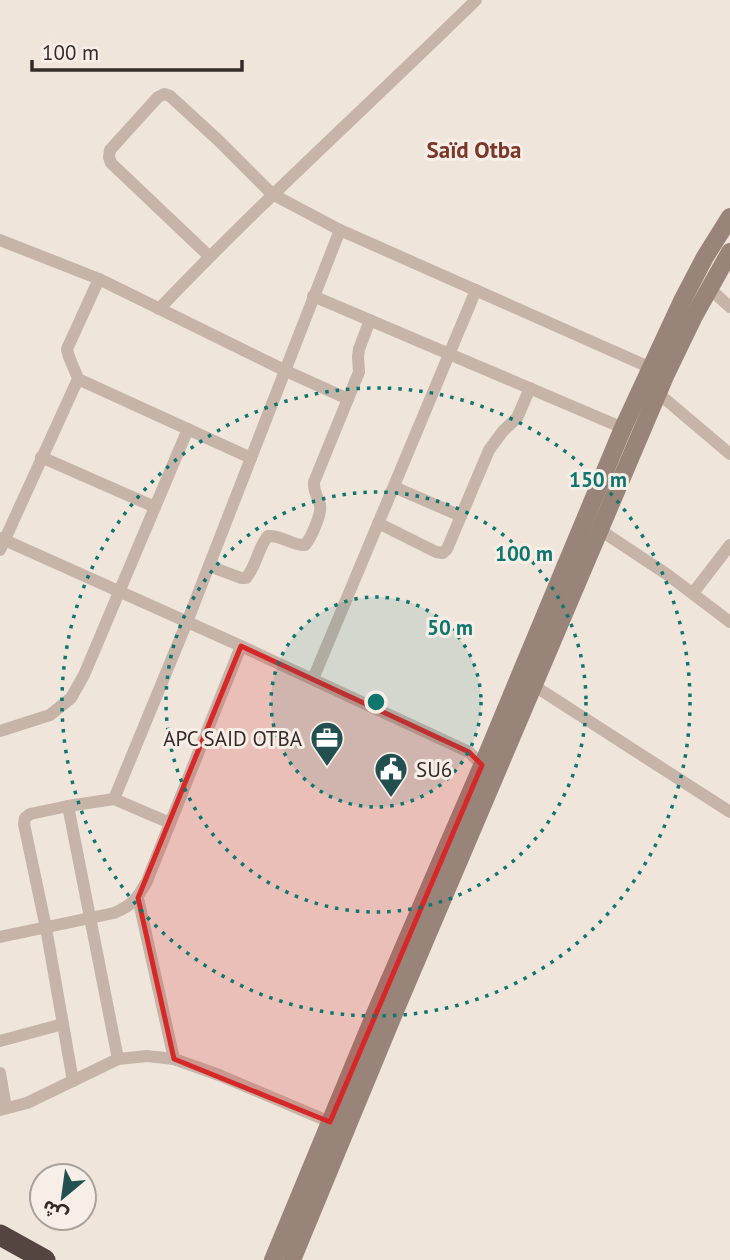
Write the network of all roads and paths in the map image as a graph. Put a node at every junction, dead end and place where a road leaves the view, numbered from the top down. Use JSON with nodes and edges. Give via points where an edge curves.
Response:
{"nodes":[{"id":1,"x":476,"y":0,"type":"edge"},
{"id":2,"x":272,"y":194,"type":"junction"},
{"id":3,"x":730,"y":217,"type":"edge"},
{"id":4,"x":340,"y":230,"type":"junction"},
{"id":5,"x":0,"y":240,"type":"edge"},
{"id":6,"x":730,"y":252,"type":"edge"},
{"id":7,"x":209,"y":256,"type":"junction"},
{"id":8,"x":99,"y":279,"type":"junction"},
{"id":9,"x":709,"y":288,"type":"junction"},
{"id":10,"x":476,"y":290,"type":"junction"},
{"id":11,"x":313,"y":296,"type":"junction"},
{"id":12,"x":730,"y":307,"type":"edge"},
{"id":13,"x":159,"y":309,"type":"junction"},
{"id":14,"x":370,"y":320,"type":"junction"},
{"id":15,"x":449,"y":354,"type":"junction"},
{"id":16,"x":651,"y":368,"type":"junction"},
{"id":17,"x":286,"y":371,"type":"junction"},
{"id":18,"x":78,"y":379,"type":"junction"},
{"id":19,"x":530,"y":388,"type":"junction"},
{"id":20,"x":658,"y":393,"type":"junction"},
{"id":21,"x":348,"y":399,"type":"junction"},
{"id":22,"x":623,"y":428,"type":"junction"},
{"id":23,"x":188,"y":429,"type":"junction"},
{"id":24,"x":730,"y":454,"type":"edge"},
{"id":25,"x":41,"y":457,"type":"junction"},
{"id":26,"x":251,"y":458,"type":"junction"},
{"id":27,"x":394,"y":486,"type":"junction"},
{"id":28,"x":155,"y":507,"type":"junction"},
{"id":29,"x":461,"y":516,"type":"junction"},
{"id":30,"x":378,"y":523,"type":"junction"},
{"id":31,"x":600,"y":530,"type":"junction"},
{"id":32,"x":1,"y":543,"type":"edge"},
{"id":33,"x":730,"y":544,"type":"edge"},
{"id":34,"x":209,"y":566,"type":"junction"},
{"id":35,"x":118,"y":592,"type":"junction"},
{"id":36,"x":693,"y":593,"type":"junction"},
{"id":37,"x":187,"y":622,"type":"junction"},
{"id":38,"x":730,"y":622,"type":"edge"},
{"id":39,"x":242,"y":646,"type":"junction"},
{"id":40,"x":313,"y":680,"type":"junction"},
{"id":41,"x":533,"y":685,"type":"junction"},
{"id":42,"x":0,"y":731,"type":"edge"},
{"id":43,"x":487,"y":760,"type":"junction"},
{"id":44,"x":114,"y":799,"type":"junction"},
{"id":45,"x":68,"y":806,"type":"junction"},
{"id":46,"x":730,"y":812,"type":"edge"},
{"id":47,"x":170,"y":823,"type":"junction"},
{"id":48,"x":138,"y":898,"type":"junction"},
{"id":49,"x":89,"y":919,"type":"junction"},
{"id":50,"x":46,"y":928,"type":"junction"},
{"id":51,"x":0,"y":937,"type":"edge"},
{"id":52,"x":63,"y":1024,"type":"junction"},
{"id":53,"x":0,"y":1041,"type":"edge"},
{"id":54,"x":118,"y":1059,"type":"junction"},
{"id":55,"x":174,"y":1059,"type":"junction"},
{"id":56,"x":0,"y":1073,"type":"edge"},
{"id":57,"x":73,"y":1081,"type":"junction"},
{"id":58,"x":3,"y":1109,"type":"edge"},
{"id":59,"x":330,"y":1122,"type":"junction"},
{"id":60,"x":0,"y":1235,"type":"edge"},
{"id":61,"x":45,"y":1260,"type":"edge"},
{"id":62,"x":273,"y":1260,"type":"edge"},
{"id":63,"x":292,"y":1260,"type":"edge"}],
"edges":[{"from":1,"to":2,"type":"street"},
{"from":2,"to":4,"type":"street"},
{"from":2,"to":7,"type":"street"},
{"from":2,"to":7,"type":"street","via":[[170,96],[158,97],[110,150],[109,157]]},
{"from":3,"to":16,"type":"main road","via":[[693,279]]},
{"from":4,"to":10,"type":"street"},
{"from":4,"to":11,"type":"street"},
{"from":5,"to":8,"type":"street"},
{"from":6,"to":9,"type":"main road"},
{"from":7,"to":13,"type":"street"},
{"from":8,"to":13,"type":"street"},
{"from":8,"to":18,"type":"street","via":[[67,349]]},
{"from":9,"to":12,"type":"street"},
{"from":9,"to":20,"type":"main road"},
{"from":10,"to":15,"type":"street"},
{"from":10,"to":16,"type":"street"},
{"from":11,"to":14,"type":"street"},
{"from":11,"to":17,"type":"street"},
{"from":13,"to":17,"type":"street"},
{"from":14,"to":15,"type":"street"},
{"from":14,"to":21,"type":"street"},
{"from":15,"to":19,"type":"street"},
{"from":15,"to":27,"type":"street"},
{"from":16,"to":22,"type":"main road"},
{"from":17,"to":21,"type":"street"},
{"from":17,"to":26,"type":"street"},
{"from":18,"to":23,"type":"street"},
{"from":18,"to":25,"type":"street"},
{"from":19,"to":22,"type":"street"},
{"from":19,"to":29,"type":"street","via":[[517,418],[489,450]]},
{"from":20,"to":24,"type":"street"},
{"from":20,"to":31,"type":"main road"},
{"from":21,"to":34,"type":"street","via":[[314,482],[321,509],[306,545],[268,536],[246,578]]},
{"from":22,"to":43,"type":"main road"},
{"from":23,"to":26,"type":"street"},
{"from":23,"to":28,"type":"street"},
{"from":25,"to":28,"type":"street"},
{"from":25,"to":32,"type":"street"},
{"from":26,"to":34,"type":"street"},
{"from":27,"to":29,"type":"street"},
{"from":27,"to":30,"type":"street"},
{"from":28,"to":35,"type":"street"},
{"from":29,"to":30,"type":"street","via":[[443,553]]},
{"from":30,"to":40,"type":"street"},
{"from":31,"to":36,"type":"street"},
{"from":31,"to":41,"type":"main road"},
{"from":32,"to":35,"type":"street"},
{"from":33,"to":36,"type":"street"},
{"from":34,"to":37,"type":"street"},
{"from":35,"to":37,"type":"street"},
{"from":35,"to":42,"type":"street","via":[[71,698],[50,715]]},
{"from":36,"to":38,"type":"street"},
{"from":37,"to":39,"type":"street"},
{"from":37,"to":44,"type":"street"},
{"from":39,"to":40,"type":"street"},
{"from":39,"to":47,"type":"street"},
{"from":40,"to":43,"type":"street"},
{"from":41,"to":43,"type":"main road"},
{"from":41,"to":46,"type":"street"},
{"from":43,"to":59,"type":"main road"},
{"from":43,"to":63,"type":"main road","via":[[392,1018]]},
{"from":44,"to":45,"type":"street"},
{"from":44,"to":47,"type":"street"},
{"from":45,"to":49,"type":"street"},
{"from":45,"to":50,"type":"street","via":[[25,818]]},
{"from":47,"to":48,"type":"street"},
{"from":48,"to":49,"type":"street","via":[[129,907]]},
{"from":48,"to":55,"type":"street"},
{"from":49,"to":50,"type":"street"},
{"from":49,"to":54,"type":"street"},
{"from":50,"to":51,"type":"street"},
{"from":50,"to":52,"type":"street"},
{"from":52,"to":53,"type":"street"},
{"from":52,"to":57,"type":"street"},
{"from":54,"to":55,"type":"street"},
{"from":54,"to":57,"type":"street"},
{"from":55,"to":59,"type":"street"},
{"from":56,"to":58,"type":"street"},
{"from":57,"to":58,"type":"street"},
{"from":59,"to":62,"type":"main road"},
{"from":60,"to":61,"type":"highway"}]}
